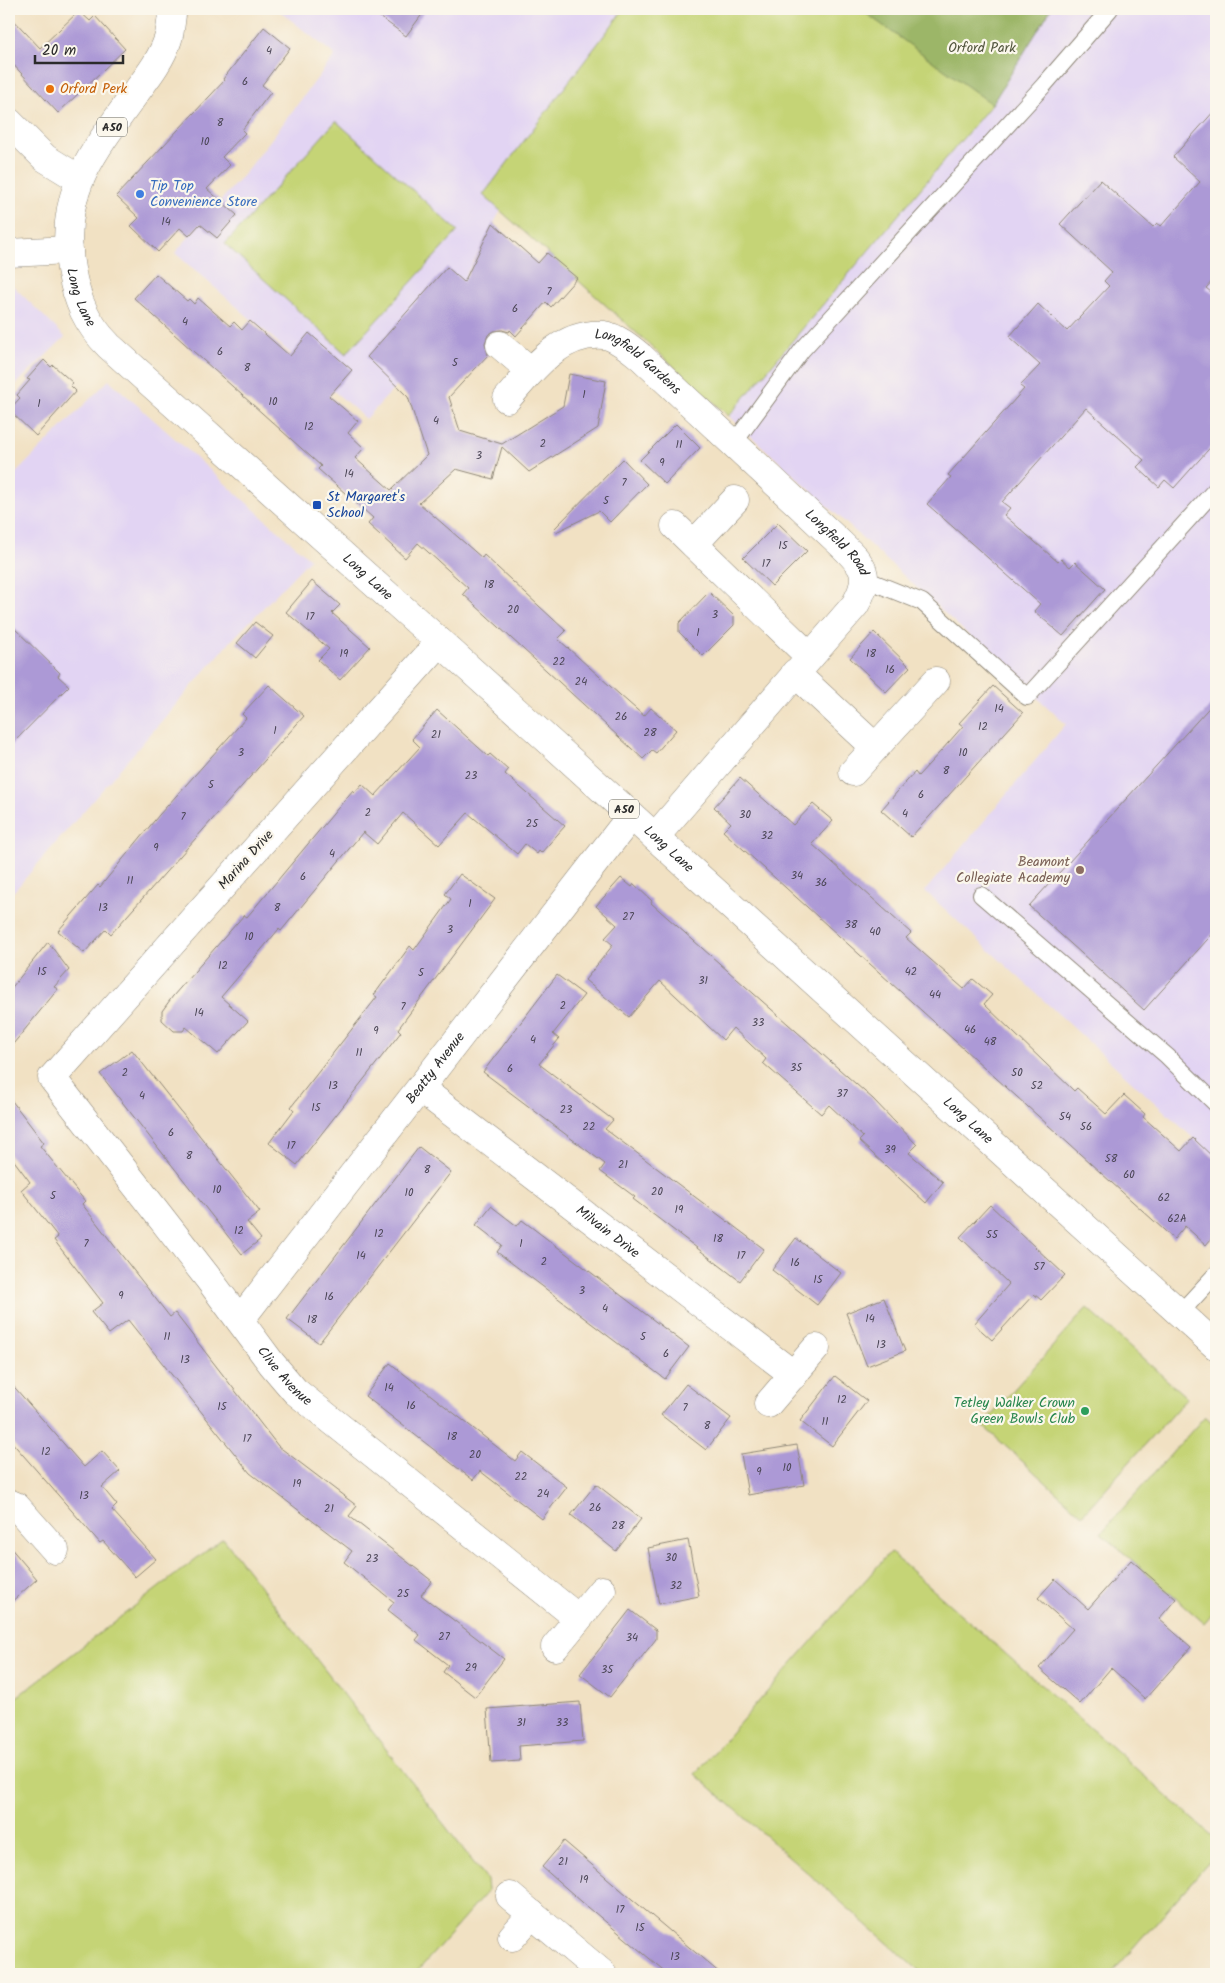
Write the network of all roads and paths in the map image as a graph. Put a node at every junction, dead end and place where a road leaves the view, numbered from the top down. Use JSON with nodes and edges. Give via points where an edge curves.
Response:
{"nodes":[{"id":1,"x":173,"y":9,"type":"edge"},
{"id":2,"x":1110,"y":9,"type":"edge"},
{"id":3,"x":9,"y":122,"type":"edge"},
{"id":4,"x":79,"y":179,"type":"junction"},
{"id":5,"x":69,"y":250,"type":"junction"},
{"id":6,"x":9,"y":253,"type":"edge"},
{"id":7,"x":500,"y":345,"type":"dead end"},
{"id":8,"x":531,"y":371,"type":"junction"},
{"id":9,"x":507,"y":399,"type":"dead end"},
{"id":10,"x":734,"y":443,"type":"junction"},
{"id":11,"x":1216,"y":489,"type":"edge"},
{"id":12,"x":735,"y":500,"type":"dead end"},
{"id":13,"x":865,"y":578,"type":"junction"},
{"id":14,"x":440,"y":642,"type":"junction"},
{"id":15,"x":802,"y":664,"type":"junction"},
{"id":16,"x":936,"y":681,"type":"dead end"},
{"id":17,"x":875,"y":747,"type":"junction"},
{"id":18,"x":853,"y":772,"type":"dead end"},
{"id":19,"x":631,"y":816,"type":"junction"},
{"id":20,"x":654,"y":837,"type":"junction"},
{"id":21,"x":981,"y":895,"type":"dead end"},
{"id":22,"x":52,"y":1078,"type":"joint"},
{"id":23,"x":421,"y":1089,"type":"junction"},
{"id":24,"x":1216,"y":1104,"type":"edge"},
{"id":25,"x":1216,"y":1274,"type":"edge"},
{"id":26,"x":1180,"y":1313,"type":"junction"},
{"id":27,"x":240,"y":1320,"type":"junction"},
{"id":28,"x":1216,"y":1346,"type":"edge"},
{"id":29,"x":816,"y":1348,"type":"dead end"},
{"id":30,"x":794,"y":1375,"type":"junction"},
{"id":31,"x":768,"y":1404,"type":"dead end"},
{"id":32,"x":9,"y":1504,"type":"edge"},
{"id":33,"x":55,"y":1550,"type":"dead end"},
{"id":34,"x":602,"y":1590,"type":"dead end"},
{"id":35,"x":578,"y":1618,"type":"junction"},
{"id":36,"x":555,"y":1647,"type":"dead end"},
{"id":37,"x":510,"y":1896,"type":"dead end"},
{"id":38,"x":532,"y":1914,"type":"junction"},
{"id":39,"x":512,"y":1937,"type":"dead end"},
{"id":40,"x":603,"y":1974,"type":"edge"}],
"edges":[{"from":1,"to":4,"type":"street","number":"A50","via":[[168,39],[157,62],[95,149]]},
{"from":2,"to":10,"type":"lane","via":[[802,350]]},
{"from":3,"to":4,"type":"street","via":[[45,158]]},
{"from":4,"to":5,"type":"street","number":"A50","via":[[71,202]]},
{"from":5,"to":6,"type":"street"},
{"from":5,"to":14,"type":"street","name":"Long Lane","number":"A50","via":[[78,301],[98,335]]},
{"from":7,"to":8,"type":"street"},
{"from":8,"to":9,"type":"street","name":"Longfield Gardens"},
{"from":8,"to":10,"type":"street","name":"Longfield Gardens","via":[[563,344],[582,337],[605,335],[641,356]]},
{"from":10,"to":13,"type":"street","name":"Longfield Road","via":[[858,560]]},
{"from":11,"to":13,"type":"lane","via":[[1027,697],[922,602]]},
{"from":12,"to":15,"type":"street","via":[[684,535]]},
{"from":13,"to":15,"type":"street","name":"Longfield Road","via":[[855,605]]},
{"from":14,"to":19,"type":"street","name":"Long Lane","number":"A50"},
{"from":14,"to":22,"type":"street","name":"Marina Drive"},
{"from":15,"to":17,"type":"street"},
{"from":15,"to":20,"type":"street","name":"Longfield Road"},
{"from":16,"to":17,"type":"street"},
{"from":17,"to":18,"type":"street"},
{"from":19,"to":20,"type":"street","name":"Long Lane","number":"A50"},
{"from":19,"to":23,"type":"street","name":"Beatty Avenue"},
{"from":20,"to":26,"type":"street","name":"Long Lane","number":"A50"},
{"from":21,"to":24,"type":"lane","via":[[1166,1056]]},
{"from":22,"to":27,"type":"street","name":"Clive Avenue"},
{"from":23,"to":27,"type":"street","name":"Beatty Avenue"},
{"from":23,"to":30,"type":"street","name":"Milvain Drive"},
{"from":25,"to":26,"type":"lane"},
{"from":26,"to":28,"type":"street","name":"Long Lane","number":"A50"},
{"from":27,"to":35,"type":"street","name":"Clive Avenue","via":[[295,1391]]},
{"from":29,"to":30,"type":"street"},
{"from":30,"to":31,"type":"street"},
{"from":32,"to":33,"type":"street","via":[[16,1506]]},
{"from":34,"to":35,"type":"street"},
{"from":35,"to":36,"type":"street"},
{"from":37,"to":38,"type":"street"},
{"from":38,"to":39,"type":"street"},
{"from":38,"to":40,"type":"street"}]}
